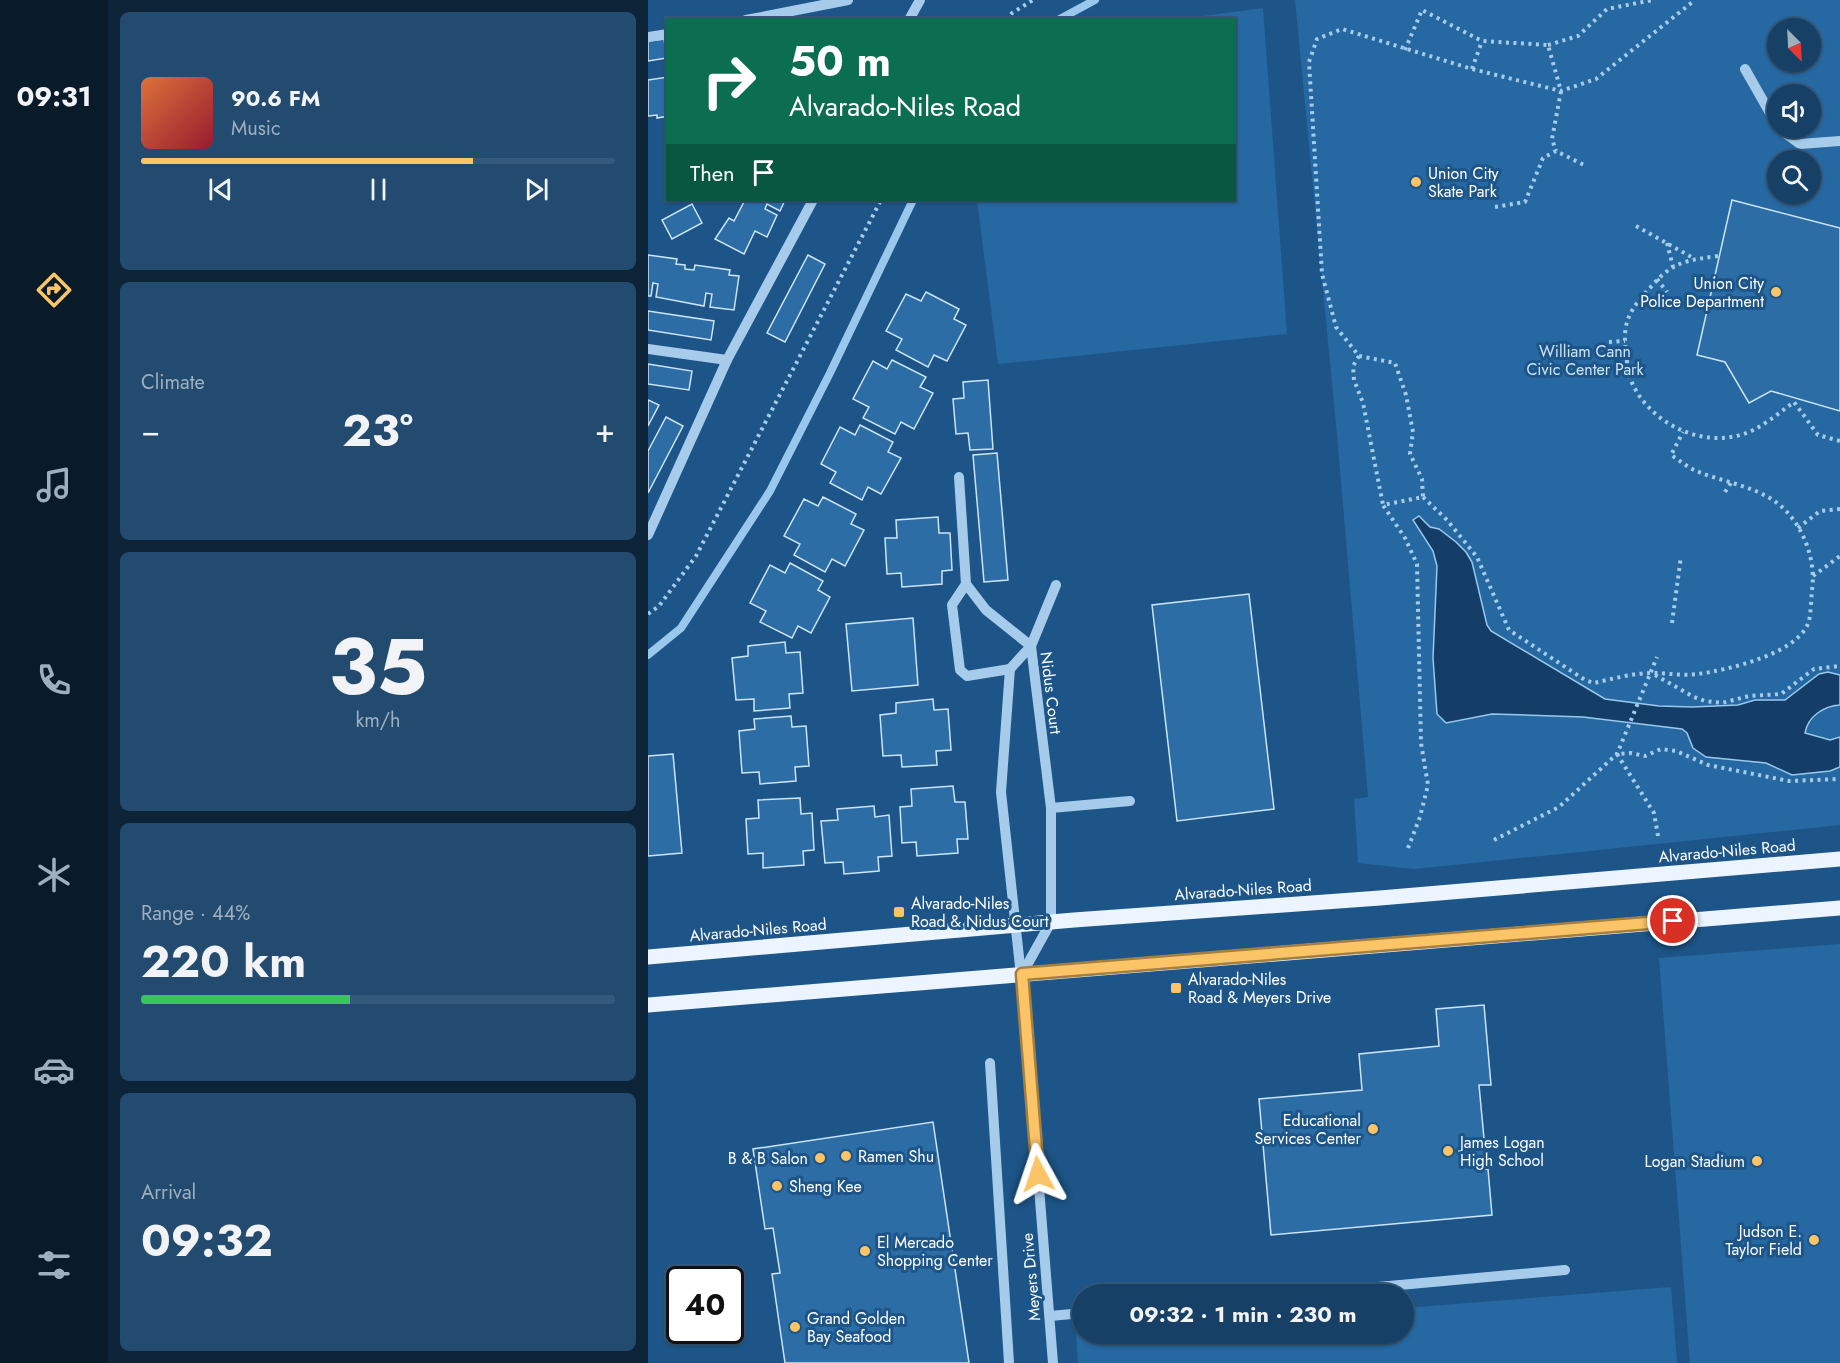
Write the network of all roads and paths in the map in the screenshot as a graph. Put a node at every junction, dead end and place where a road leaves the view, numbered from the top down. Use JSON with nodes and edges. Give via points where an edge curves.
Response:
{"nodes":[{"id":1,"x":848,"y":0,"type":"edge"},
{"id":2,"x":920,"y":0,"type":"edge"},
{"id":3,"x":1033,"y":0,"type":"edge"},
{"id":4,"x":1653,"y":0,"type":"edge"},
{"id":5,"x":1695,"y":0,"type":"edge"},
{"id":6,"x":756,"y":18,"type":"edge"},
{"id":7,"x":910,"y":18,"type":"edge"},
{"id":8,"x":1008,"y":18,"type":"edge"},
{"id":9,"x":666,"y":34,"type":"edge"},
{"id":10,"x":648,"y":37,"type":"edge"},
{"id":11,"x":1482,"y":40,"type":"junction"},
{"id":12,"x":1548,"y":45,"type":"junction"},
{"id":13,"x":1404,"y":50,"type":"junction"},
{"id":14,"x":1472,"y":69,"type":"junction"},
{"id":15,"x":1745,"y":69,"type":"dead end"},
{"id":16,"x":1561,"y":90,"type":"junction"},
{"id":17,"x":1767,"y":108,"type":"edge"},
{"id":18,"x":1792,"y":138,"type":"edge"},
{"id":19,"x":1840,"y":141,"type":"edge"},
{"id":20,"x":1556,"y":151,"type":"junction"},
{"id":21,"x":1584,"y":165,"type":"dead end"},
{"id":22,"x":812,"y":201,"type":"edge"},
{"id":23,"x":880,"y":201,"type":"edge"},
{"id":24,"x":1495,"y":207,"type":"dead end"},
{"id":25,"x":1636,"y":226,"type":"dead end"},
{"id":26,"x":1666,"y":243,"type":"junction"},
{"id":27,"x":1718,"y":256,"type":"dead end"},
{"id":28,"x":1695,"y":259,"type":"junction"},
{"id":29,"x":1673,"y":267,"type":"junction"},
{"id":30,"x":1657,"y":279,"type":"junction"},
{"id":31,"x":1667,"y":292,"type":"dead end"},
{"id":32,"x":1625,"y":341,"type":"junction"},
{"id":33,"x":1609,"y":342,"type":"dead end"},
{"id":34,"x":648,"y":348,"type":"edge"},
{"id":35,"x":1359,"y":356,"type":"junction"},
{"id":36,"x":727,"y":360,"type":"junction"},
{"id":37,"x":1683,"y":432,"type":"junction"},
{"id":38,"x":1840,"y":441,"type":"edge"},
{"id":39,"x":958,"y":477,"type":"dead end"},
{"id":40,"x":1731,"y":483,"type":"junction"},
{"id":41,"x":1725,"y":492,"type":"dead end"},
{"id":42,"x":1423,"y":497,"type":"junction"},
{"id":43,"x":1383,"y":505,"type":"junction"},
{"id":44,"x":1840,"y":510,"type":"edge"},
{"id":45,"x":1798,"y":528,"type":"junction"},
{"id":46,"x":648,"y":535,"type":"edge"},
{"id":47,"x":1681,"y":556,"type":"dead end"},
{"id":48,"x":1840,"y":556,"type":"edge"},
{"id":49,"x":1813,"y":576,"type":"junction"},
{"id":50,"x":966,"y":584,"type":"junction"},
{"id":51,"x":1056,"y":585,"type":"dead end"},
{"id":52,"x":648,"y":614,"type":"edge"},
{"id":53,"x":1672,"y":623,"type":"dead end"},
{"id":54,"x":1031,"y":646,"type":"junction"},
{"id":55,"x":1657,"y":657,"type":"dead end"},
{"id":56,"x":1840,"y":666,"type":"edge"},
{"id":57,"x":1010,"y":669,"type":"junction"},
{"id":58,"x":1652,"y":673,"type":"junction"},
{"id":59,"x":1617,"y":754,"type":"junction"},
{"id":60,"x":1840,"y":779,"type":"edge"},
{"id":61,"x":1130,"y":801,"type":"dead end"},
{"id":62,"x":1051,"y":808,"type":"junction"},
{"id":63,"x":1658,"y":836,"type":"dead end"},
{"id":64,"x":1494,"y":840,"type":"dead end"},
{"id":65,"x":1408,"y":848,"type":"dead end"},
{"id":66,"x":1840,"y":859,"type":"edge"},
{"id":67,"x":1840,"y":908,"type":"edge"},
{"id":68,"x":1051,"y":922,"type":"junction"},
{"id":69,"x":1015,"y":925,"type":"junction"},
{"id":70,"x":648,"y":957,"type":"edge"},
{"id":71,"x":1022,"y":974,"type":"junction"},
{"id":72,"x":648,"y":1005,"type":"edge"},
{"id":73,"x":990,"y":1063,"type":"dead end"},
{"id":74,"x":1565,"y":1270,"type":"dead end"},
{"id":75,"x":1411,"y":1284,"type":"edge"},
{"id":76,"x":1072,"y":1314,"type":"edge"},
{"id":77,"x":1050,"y":1316,"type":"junction"},
{"id":78,"x":1009,"y":1363,"type":"edge"},
{"id":79,"x":1053,"y":1363,"type":"edge"}],
"edges":[{"from":1,"to":6,"type":"street"},
{"from":2,"to":7,"type":"street"},
{"from":3,"to":8,"type":"path"},
{"from":4,"to":12,"type":"path","via":[[1608,9],[1578,36]]},
{"from":5,"to":16,"type":"path","via":[[1596,79]]},
{"from":9,"to":10,"type":"street"},
{"from":11,"to":12,"type":"path"},
{"from":11,"to":13,"type":"path","via":[[1422,10]]},
{"from":11,"to":14,"type":"path"},
{"from":12,"to":16,"type":"path"},
{"from":13,"to":14,"type":"path"},
{"from":13,"to":35,"type":"path","via":[[1342,29],[1317,39],[1309,62],[1322,274],[1336,327]]},
{"from":14,"to":16,"type":"path"},
{"from":15,"to":17,"type":"street"},
{"from":16,"to":20,"type":"path","via":[[1552,139]]},
{"from":18,"to":19,"type":"street","via":[[1800,144]]},
{"from":20,"to":21,"type":"path"},
{"from":20,"to":24,"type":"path","via":[[1543,158],[1525,202]]},
{"from":22,"to":36,"type":"street"},
{"from":23,"to":52,"type":"path","via":[[696,556],[659,606]]},
{"from":25,"to":26,"type":"path"},
{"from":26,"to":28,"type":"path"},
{"from":26,"to":29,"type":"path"},
{"from":27,"to":28,"type":"path"},
{"from":28,"to":29,"type":"path"},
{"from":29,"to":30,"type":"path"},
{"from":30,"to":31,"type":"path"},
{"from":30,"to":32,"type":"path","via":[[1639,300],[1628,322]]},
{"from":32,"to":33,"type":"path"},
{"from":32,"to":37,"type":"path","via":[[1628,372],[1638,393],[1668,424]]},
{"from":34,"to":36,"type":"street"},
{"from":35,"to":42,"type":"path","via":[[1395,363],[1406,395],[1413,432],[1410,454],[1422,479]]},
{"from":35,"to":43,"type":"path","via":[[1353,366],[1354,380],[1363,403]]},
{"from":36,"to":46,"type":"street"},
{"from":37,"to":38,"type":"path","via":[[1701,436],[1740,435],[1766,423],[1794,402],[1818,435]]},
{"from":37,"to":40,"type":"path","via":[[1671,455],[1694,470]]},
{"from":39,"to":50,"type":"street"},
{"from":40,"to":41,"type":"path"},
{"from":40,"to":45,"type":"path","via":[[1777,504]]},
{"from":42,"to":43,"type":"path"},
{"from":42,"to":58,"type":"path","via":[[1477,557],[1509,630],[1594,683]]},
{"from":43,"to":65,"type":"path","via":[[1417,564],[1421,743],[1428,785]]},
{"from":44,"to":45,"type":"path","via":[[1820,511]]},
{"from":45,"to":49,"type":"path","via":[[1810,552]]},
{"from":47,"to":53,"type":"path"},
{"from":48,"to":49,"type":"path"},
{"from":49,"to":58,"type":"path","via":[[1809,622],[1801,635],[1777,651],[1743,665],[1696,674]]},
{"from":50,"to":54,"type":"street","via":[[986,610]]},
{"from":50,"to":57,"type":"street","via":[[952,605],[960,670],[967,676]]},
{"from":51,"to":54,"type":"street"},
{"from":54,"to":57,"type":"street","name":"Nidus Court"},
{"from":54,"to":62,"type":"street","name":"Nidus Court"},
{"from":55,"to":58,"type":"path"},
{"from":56,"to":58,"type":"path","via":[[1814,669],[1781,694],[1722,703],[1694,697]]},
{"from":57,"to":69,"type":"street","via":[[1001,792]]},
{"from":58,"to":59,"type":"path"},
{"from":59,"to":60,"type":"path","via":[[1644,756],[1661,750],[1676,751],[1708,765],[1789,781]]},
{"from":59,"to":63,"type":"path","via":[[1654,813]]},
{"from":59,"to":64,"type":"path","via":[[1559,807]]},
{"from":61,"to":62,"type":"street"},
{"from":62,"to":68,"type":"street","name":"Nidus Court"},
{"from":66,"to":68,"type":"main road","name":"Alvarado-Niles Road"},
{"from":67,"to":71,"type":"main road"},
{"from":68,"to":69,"type":"main road","name":"Alvarado-Niles Road"},
{"from":68,"to":71,"type":"street"},
{"from":69,"to":70,"type":"main road","name":"Alvarado-Niles Road"},
{"from":69,"to":71,"type":"street","name":"Meyers Drive"},
{"from":71,"to":72,"type":"main road"},
{"from":71,"to":77,"type":"street","name":"Meyers Drive"},
{"from":73,"to":78,"type":"street"},
{"from":74,"to":75,"type":"street"},
{"from":76,"to":77,"type":"street"},
{"from":77,"to":79,"type":"street","name":"Meyers Drive"}]}
